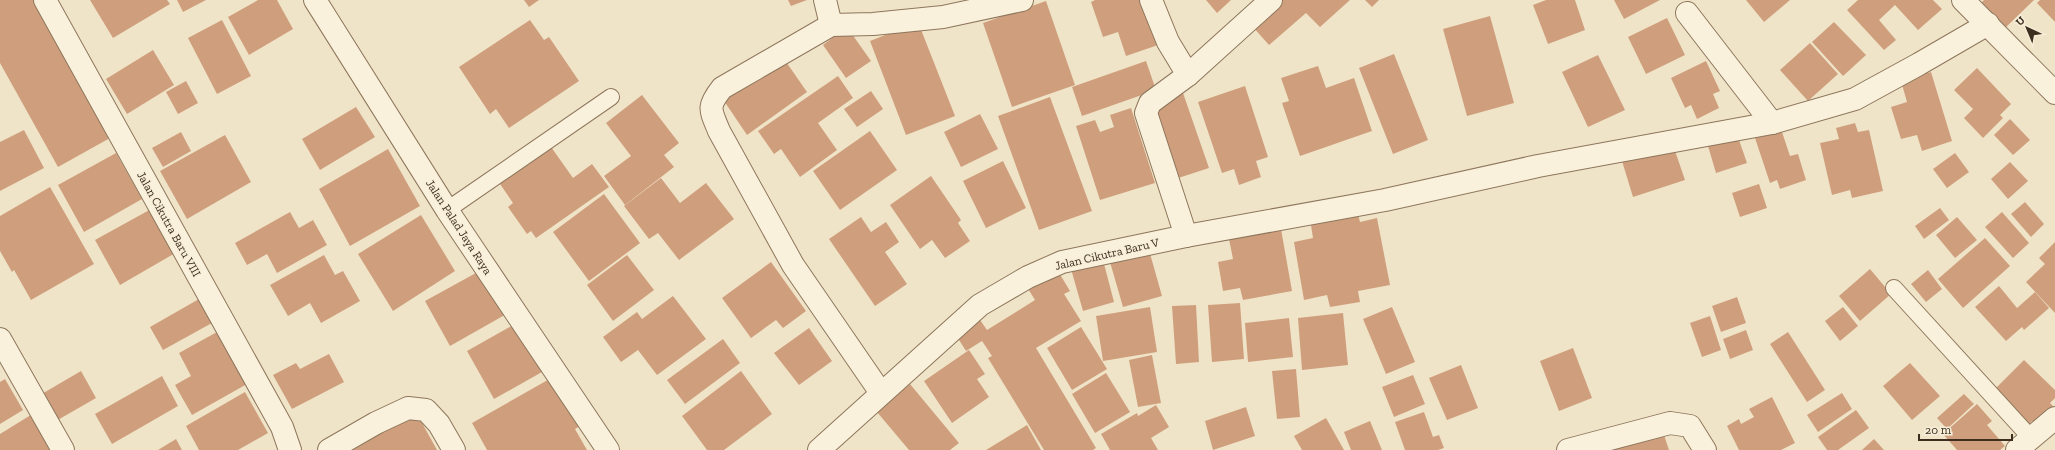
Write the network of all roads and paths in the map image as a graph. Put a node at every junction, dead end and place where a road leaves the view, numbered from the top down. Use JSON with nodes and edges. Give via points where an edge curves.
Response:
{"nodes":[{"id":1,"x":45,"y":0,"type":"edge"},
{"id":2,"x":315,"y":0,"type":"edge"},
{"id":3,"x":825,"y":0,"type":"edge"},
{"id":4,"x":1022,"y":0,"type":"edge"},
{"id":5,"x":1151,"y":0,"type":"edge"},
{"id":6,"x":1271,"y":0,"type":"edge"},
{"id":7,"x":1963,"y":0,"type":"edge"},
{"id":8,"x":1687,"y":13,"type":"dead end"},
{"id":9,"x":1988,"y":24,"type":"junction"},
{"id":10,"x":831,"y":25,"type":"junction"},
{"id":11,"x":1188,"y":75,"type":"junction"},
{"id":12,"x":2055,"y":93,"type":"edge"},
{"id":13,"x":611,"y":97,"type":"dead end"},
{"id":14,"x":1772,"y":123,"type":"junction"},
{"id":15,"x":447,"y":210,"type":"junction"},
{"id":16,"x":1186,"y":236,"type":"junction"},
{"id":17,"x":1894,"y":288,"type":"dead end"},
{"id":18,"x":0,"y":339,"type":"edge"},
{"id":19,"x":881,"y":393,"type":"junction"},
{"id":20,"x":2055,"y":418,"type":"edge"},
{"id":21,"x":2024,"y":444,"type":"edge"},
{"id":22,"x":62,"y":450,"type":"edge"},
{"id":23,"x":290,"y":450,"type":"edge"},
{"id":24,"x":329,"y":450,"type":"edge"},
{"id":25,"x":454,"y":450,"type":"edge"},
{"id":26,"x":608,"y":450,"type":"edge"},
{"id":27,"x":819,"y":450,"type":"edge"},
{"id":28,"x":1568,"y":450,"type":"edge"},
{"id":29,"x":1705,"y":450,"type":"edge"}],
"edges":[{"from":1,"to":23,"type":"street","name":"Jalan Cikutra Baru VIII","via":[[282,427]]},
{"from":2,"to":15,"type":"street","name":"Jalan Palad Jaya Raya"},
{"from":3,"to":10,"type":"street"},
{"from":4,"to":10,"type":"street","via":[[943,18]]},
{"from":5,"to":11,"type":"street","via":[[1168,42]]},
{"from":6,"to":11,"type":"street"},
{"from":7,"to":9,"type":"street"},
{"from":8,"to":14,"type":"street"},
{"from":9,"to":12,"type":"street"},
{"from":9,"to":14,"type":"street","name":"Jalan Cikutra Baru V","via":[[1855,99]]},
{"from":10,"to":19,"type":"street","via":[[722,88],[712,102],[712,115],[793,265]]},
{"from":11,"to":16,"type":"street","via":[[1150,102],[1146,113]]},
{"from":13,"to":15,"type":"lane"},
{"from":14,"to":16,"type":"street","name":"Jalan Cikutra Baru V","via":[[1538,166],[1385,200]]},
{"from":15,"to":26,"type":"street","name":"Jalan Palad Jaya Raya"},
{"from":16,"to":19,"type":"street","name":"Jalan Cikutra Baru V","via":[[1062,262],[1028,277],[980,305]]},
{"from":17,"to":21,"type":"lane"},
{"from":18,"to":22,"type":"street"},
{"from":19,"to":27,"type":"street","name":"Jalan Cikutra Baru V"},
{"from":20,"to":21,"type":"street"},
{"from":24,"to":25,"type":"street","via":[[408,408],[426,410],[439,424]]},
{"from":28,"to":29,"type":"street","via":[[1670,423],[1690,426]]}]}
